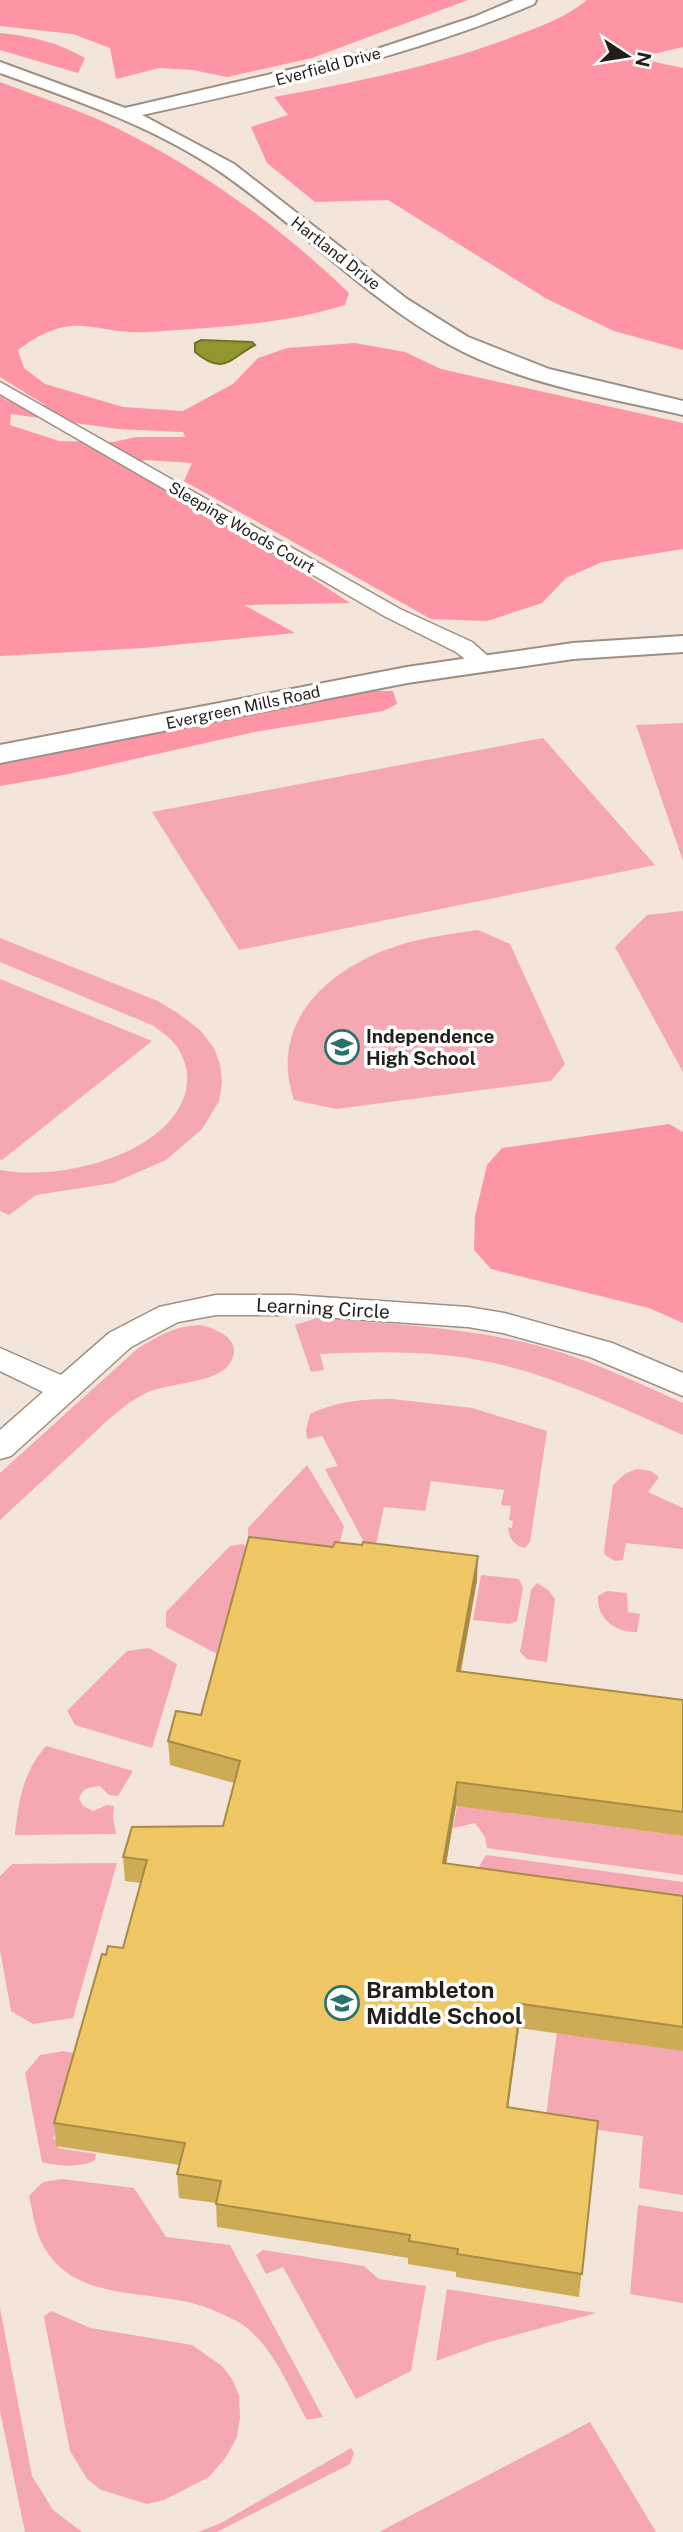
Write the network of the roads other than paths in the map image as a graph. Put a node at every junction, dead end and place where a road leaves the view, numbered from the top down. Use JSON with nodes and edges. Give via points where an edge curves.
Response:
{"nodes":[{"id":1,"x":528,"y":0,"type":"edge"},
{"id":2,"x":0,"y":67,"type":"edge"},
{"id":3,"x":123,"y":114,"type":"junction"},
{"id":4,"x":0,"y":387,"type":"edge"},
{"id":5,"x":683,"y":408,"type":"edge"},
{"id":6,"x":682,"y":654,"type":"edge"},
{"id":7,"x":486,"y":664,"type":"junction"},
{"id":8,"x":0,"y":754,"type":"edge"},
{"id":9,"x":0,"y":1358,"type":"edge"},
{"id":10,"x":683,"y":1385,"type":"edge"},
{"id":11,"x":65,"y":1390,"type":"junction"},
{"id":12,"x":0,"y":1448,"type":"edge"}],
"edges":[{"from":1,"to":3,"type":"main road","name":"Everfield Drive","via":[[454,30],[352,61]]},
{"from":2,"to":3,"type":"main road","name":"Hartland Drive"},
{"from":3,"to":5,"type":"main road","name":"Hartland Drive","via":[[227,169],[413,313],[461,342],[528,369]]},
{"from":4,"to":7,"type":"street","name":"Sleeping Woods Court"},
{"from":6,"to":7,"type":"main road","name":"Evergreen Mills Road"},
{"from":7,"to":8,"type":"main road","name":"Evergreen Mills Road","via":[[294,695]]},
{"from":9,"to":11,"type":"street"},
{"from":10,"to":11,"type":"street","name":"Learning Circle","via":[[601,1350],[503,1323],[257,1304],[216,1305],[170,1314],[120,1340]]},
{"from":11,"to":12,"type":"street","name":"Learning Circle"}]}
